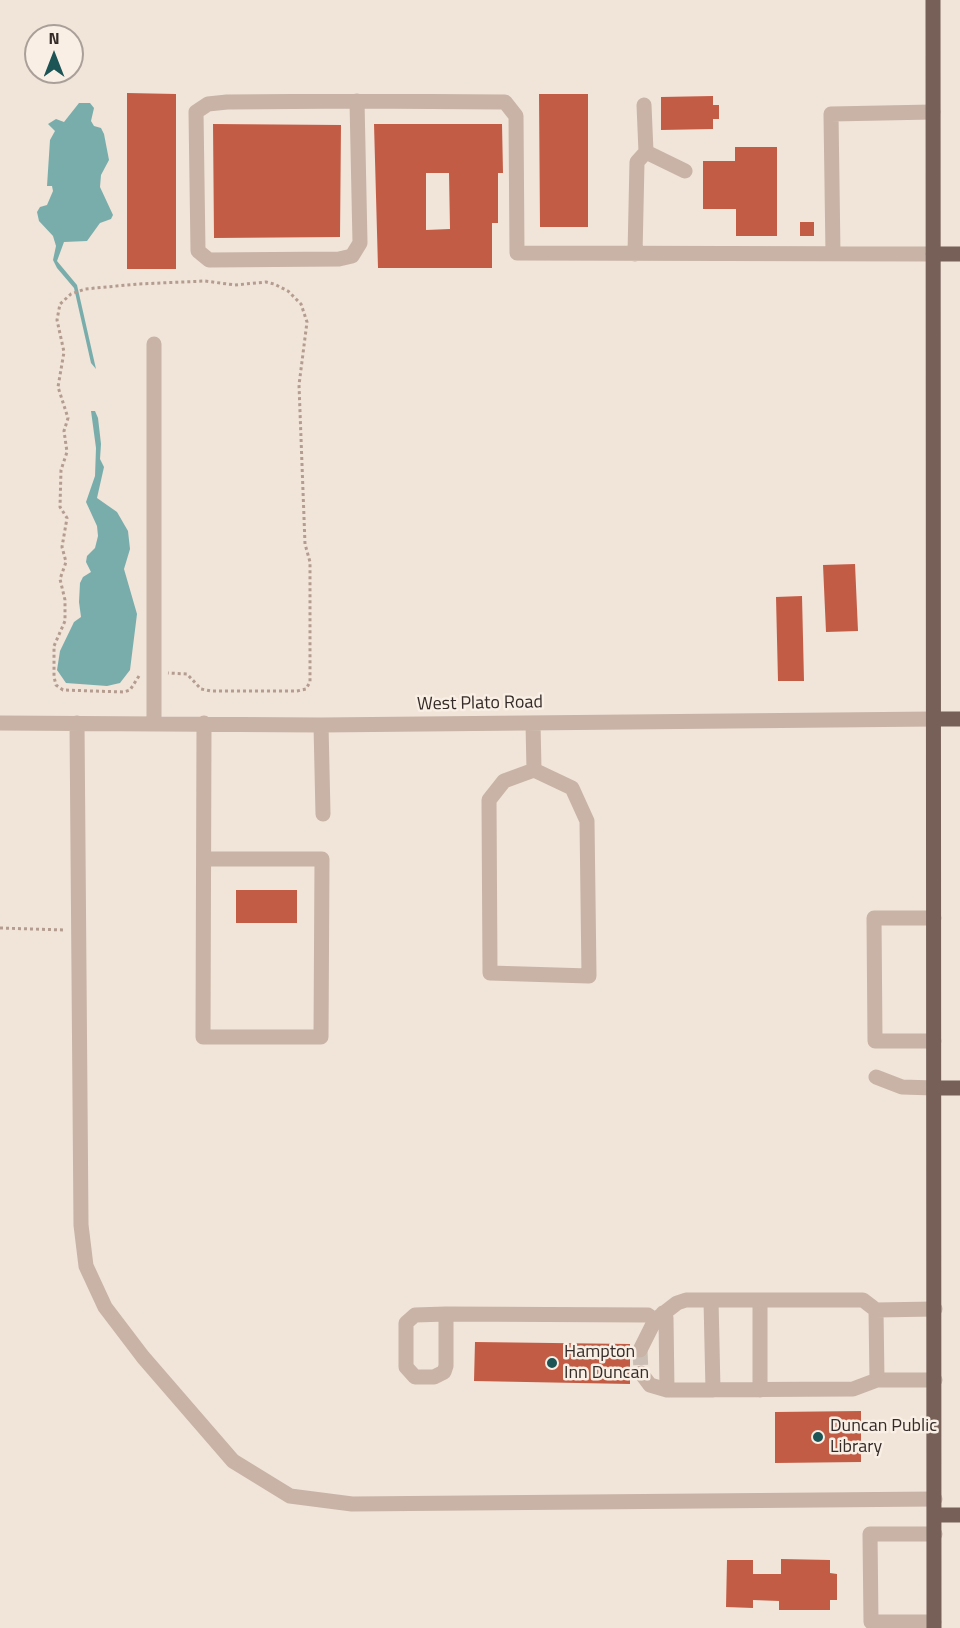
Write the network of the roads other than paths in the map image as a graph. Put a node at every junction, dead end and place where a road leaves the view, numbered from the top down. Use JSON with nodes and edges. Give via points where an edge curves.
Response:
{"nodes":[{"id":1,"x":933,"y":0,"type":"edge"},
{"id":2,"x":357,"y":101,"type":"junction"},
{"id":3,"x":644,"y":105,"type":"dead end"},
{"id":4,"x":933,"y":112,"type":"junction"},
{"id":5,"x":646,"y":152,"type":"junction"},
{"id":6,"x":685,"y":171,"type":"dead end"},
{"id":7,"x":635,"y":254,"type":"junction"},
{"id":8,"x":833,"y":254,"type":"junction"},
{"id":9,"x":933,"y":254,"type":"junction"},
{"id":10,"x":960,"y":254,"type":"edge"},
{"id":11,"x":154,"y":345,"type":"dead end"},
{"id":12,"x":934,"y":719,"type":"junction"},
{"id":13,"x":960,"y":719,"type":"edge"},
{"id":14,"x":0,"y":723,"type":"edge"},
{"id":15,"x":77,"y":723,"type":"junction"},
{"id":16,"x":154,"y":723,"type":"junction"},
{"id":17,"x":204,"y":723,"type":"junction"},
{"id":18,"x":533,"y":723,"type":"junction"},
{"id":19,"x":321,"y":725,"type":"junction"},
{"id":20,"x":534,"y":770,"type":"junction"},
{"id":21,"x":323,"y":814,"type":"dead end"},
{"id":22,"x":204,"y":859,"type":"junction"},
{"id":23,"x":934,"y":918,"type":"junction"},
{"id":24,"x":934,"y":1041,"type":"junction"},
{"id":25,"x":876,"y":1077,"type":"dead end"},
{"id":26,"x":934,"y":1088,"type":"junction"},
{"id":27,"x":960,"y":1088,"type":"edge"},
{"id":28,"x":711,"y":1300,"type":"junction"},
{"id":29,"x":760,"y":1300,"type":"junction"},
{"id":30,"x":876,"y":1310,"type":"junction"},
{"id":31,"x":935,"y":1310,"type":"junction"},
{"id":32,"x":446,"y":1314,"type":"junction"},
{"id":33,"x":659,"y":1316,"type":"junction"},
{"id":34,"x":640,"y":1350,"type":"tunnel mouth"},
{"id":35,"x":641,"y":1373,"type":"dead end"},
{"id":36,"x":877,"y":1380,"type":"junction"},
{"id":37,"x":935,"y":1380,"type":"junction"},
{"id":38,"x":667,"y":1390,"type":"junction"},
{"id":39,"x":712,"y":1390,"type":"junction"},
{"id":40,"x":760,"y":1390,"type":"junction"},
{"id":41,"x":935,"y":1498,"type":"junction"},
{"id":42,"x":935,"y":1515,"type":"junction"},
{"id":43,"x":960,"y":1515,"type":"edge"},
{"id":44,"x":935,"y":1534,"type":"junction"},
{"id":45,"x":934,"y":1625,"type":"edge"}],
"edges":[{"from":1,"to":4,"type":"main road"},
{"from":2,"to":2,"type":"street","via":[[227,102],[208,104],[196,112],[198,251],[208,260],[352,256],[360,243]]},
{"from":2,"to":7,"type":"street","via":[[505,102],[516,116],[517,253]]},
{"from":3,"to":5,"type":"street"},
{"from":4,"to":8,"type":"street","via":[[831,114]]},
{"from":4,"to":9,"type":"main road"},
{"from":5,"to":6,"type":"street"},
{"from":5,"to":7,"type":"street","via":[[637,162]]},
{"from":7,"to":8,"type":"street"},
{"from":8,"to":9,"type":"street"},
{"from":9,"to":10,"type":"main road"},
{"from":9,"to":12,"type":"main road"},
{"from":11,"to":16,"type":"street"},
{"from":12,"to":13,"type":"main road","name":"West Plato Road"},
{"from":12,"to":18,"type":"street","name":"West Plato Road"},
{"from":12,"to":23,"type":"main road"},
{"from":14,"to":15,"type":"street","name":"West Plato Road"},
{"from":15,"to":16,"type":"street","name":"West Plato Road"},
{"from":15,"to":41,"type":"street","via":[[81,1225],[86,1266],[105,1307],[233,1461],[290,1496],[352,1504]]},
{"from":16,"to":17,"type":"street","name":"West Plato Road"},
{"from":17,"to":19,"type":"street","name":"West Plato Road"},
{"from":17,"to":22,"type":"street"},
{"from":18,"to":19,"type":"street","name":"West Plato Road"},
{"from":18,"to":20,"type":"street"},
{"from":19,"to":21,"type":"street"},
{"from":20,"to":20,"type":"street","via":[[572,788],[587,821],[589,976],[490,973],[489,800],[504,781]]},
{"from":22,"to":22,"type":"street","via":[[321,859],[321,1037],[203,1036]]},
{"from":23,"to":24,"type":"main road"},
{"from":23,"to":24,"type":"street","via":[[874,918],[875,1041]]},
{"from":24,"to":26,"type":"main road"},
{"from":25,"to":26,"type":"street","via":[[902,1087]]},
{"from":26,"to":27,"type":"main road"},
{"from":26,"to":31,"type":"main road"},
{"from":28,"to":29,"type":"street"},
{"from":28,"to":33,"type":"street","via":[[686,1300]]},
{"from":28,"to":39,"type":"street"},
{"from":29,"to":30,"type":"street","via":[[863,1300]]},
{"from":29,"to":40,"type":"street"},
{"from":30,"to":31,"type":"street"},
{"from":30,"to":36,"type":"street"},
{"from":31,"to":37,"type":"main road"},
{"from":32,"to":32,"type":"street","via":[[415,1315],[406,1323],[406,1367],[415,1377],[434,1377],[444,1372]]},
{"from":32,"to":33,"type":"street"},
{"from":33,"to":34,"type":"street"},
{"from":33,"to":38,"type":"street","via":[[666,1318]]},
{"from":35,"to":38,"type":"street","via":[[650,1385]]},
{"from":36,"to":37,"type":"street"},
{"from":36,"to":40,"type":"street","via":[[853,1389]]},
{"from":37,"to":41,"type":"main road"},
{"from":38,"to":39,"type":"street"},
{"from":39,"to":40,"type":"street"},
{"from":41,"to":42,"type":"main road"},
{"from":42,"to":43,"type":"main road"},
{"from":42,"to":44,"type":"main road"},
{"from":44,"to":45,"type":"main road"},
{"from":44,"to":45,"type":"street","via":[[870,1534],[871,1622]]}]}
